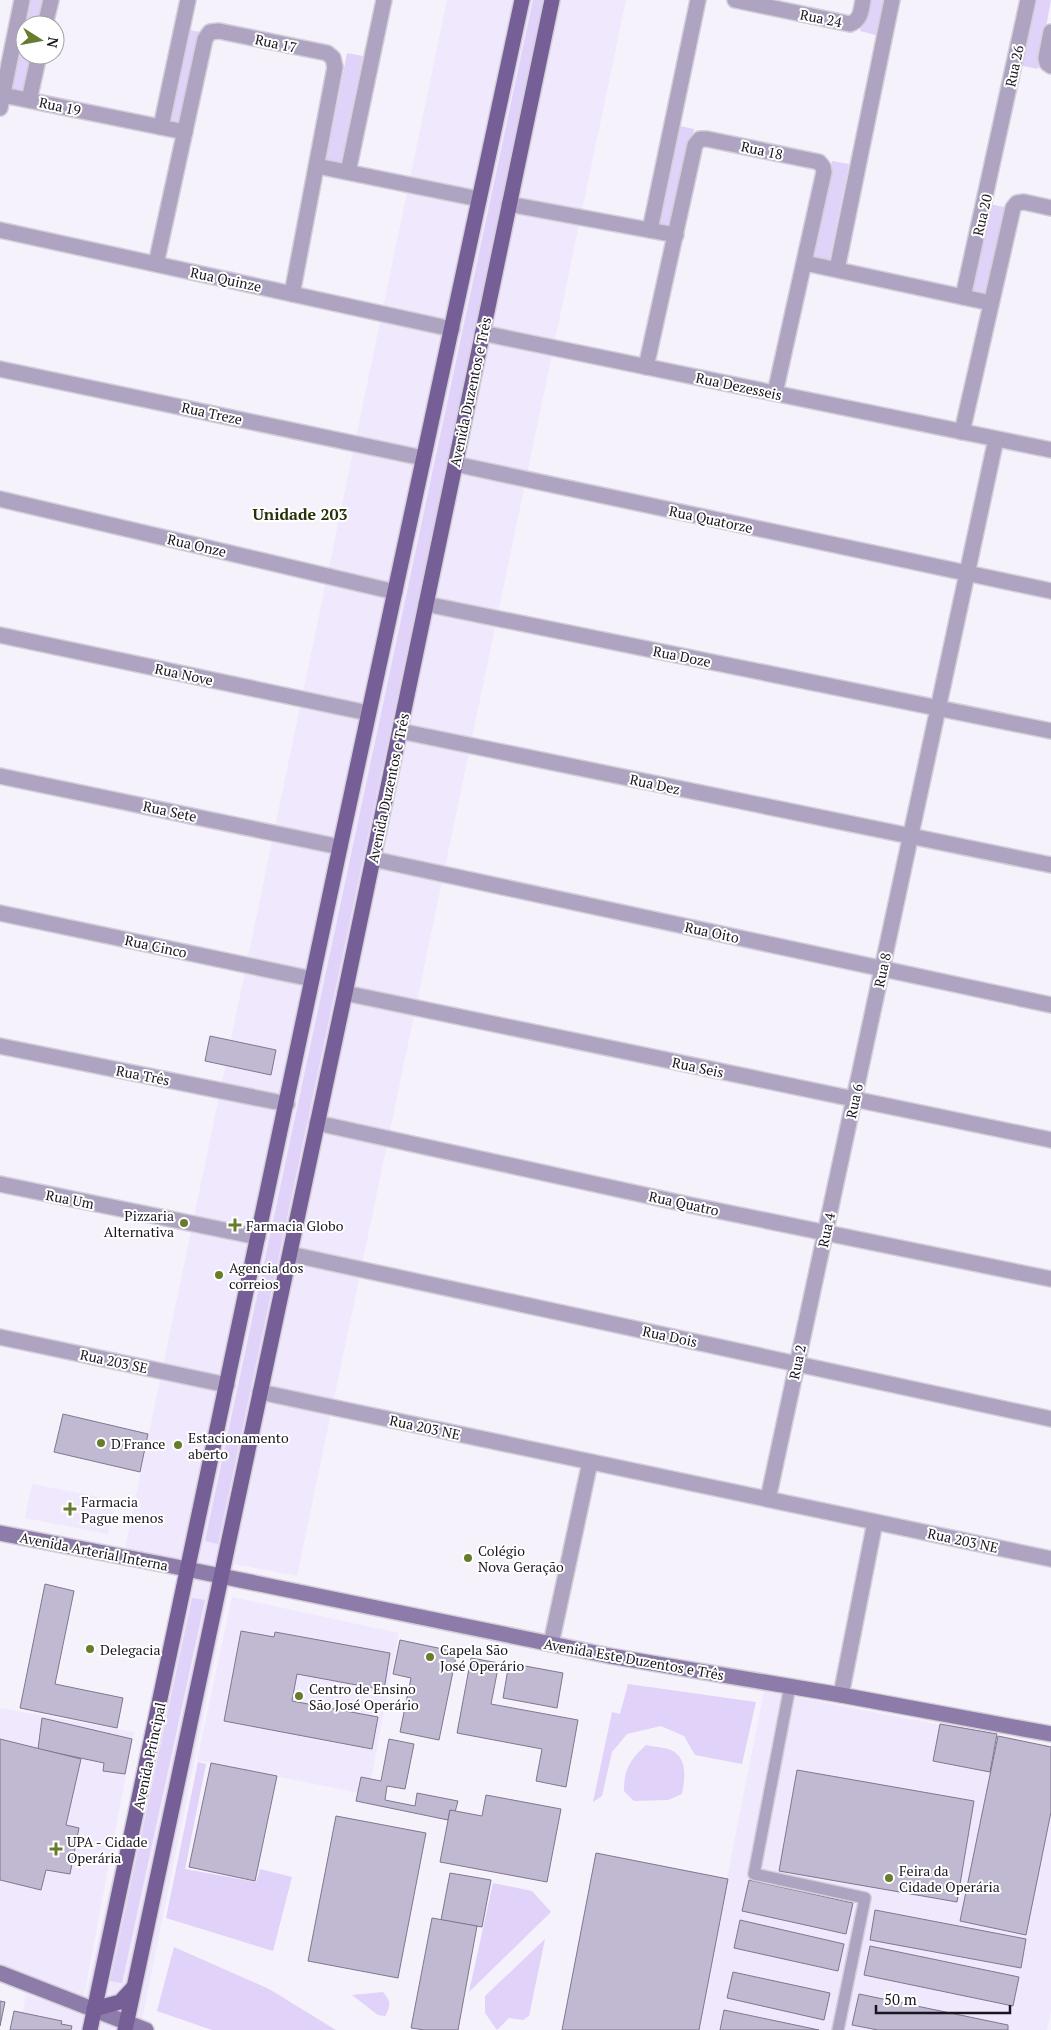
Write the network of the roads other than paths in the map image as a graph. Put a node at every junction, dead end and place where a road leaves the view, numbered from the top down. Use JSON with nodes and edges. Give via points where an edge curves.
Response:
{"nodes":[{"id":1,"x":22,"y":0,"type":"edge"},
{"id":2,"x":51,"y":0,"type":"edge"},
{"id":3,"x":188,"y":0,"type":"edge"},
{"id":4,"x":384,"y":0,"type":"edge"},
{"id":5,"x":522,"y":0,"type":"edge"},
{"id":6,"x":552,"y":0,"type":"edge"},
{"id":7,"x":698,"y":0,"type":"edge"},
{"id":8,"x":734,"y":0,"type":"edge"},
{"id":9,"x":863,"y":0,"type":"edge"},
{"id":10,"x":892,"y":0,"type":"edge"},
{"id":11,"x":1028,"y":0,"type":"edge"},
{"id":12,"x":47,"y":15,"type":"edge"},
{"id":13,"x":1051,"y":32,"type":"edge"},
{"id":14,"x":37,"y":65,"type":"edge"},
{"id":15,"x":1051,"y":66,"type":"edge"},
{"id":16,"x":29,"y":100,"type":"junction"},
{"id":17,"x":1,"y":101,"type":"edge"},
{"id":18,"x":162,"y":127,"type":"junction"},
{"id":19,"x":185,"y":132,"type":"junction"},
{"id":20,"x":1000,"y":132,"type":"joint"},
{"id":21,"x":316,"y":166,"type":"junction"},
{"id":22,"x":348,"y":172,"type":"junction"},
{"id":23,"x":480,"y":199,"type":"junction"},
{"id":24,"x":510,"y":204,"type":"junction"},
{"id":25,"x":1051,"y":208,"type":"edge"},
{"id":26,"x":0,"y":230,"type":"edge"},
{"id":27,"x":650,"y":230,"type":"junction"},
{"id":28,"x":676,"y":235,"type":"junction"},
{"id":29,"x":805,"y":263,"type":"junction"},
{"id":30,"x":156,"y":264,"type":"junction"},
{"id":31,"x":837,"y":269,"type":"junction"},
{"id":32,"x":292,"y":294,"type":"junction"},
{"id":33,"x":963,"y":297,"type":"junction"},
{"id":34,"x":991,"y":303,"type":"junction"},
{"id":35,"x":452,"y":329,"type":"junction"},
{"id":36,"x":482,"y":333,"type":"junction"},
{"id":37,"x":646,"y":367,"type":"junction"},
{"id":38,"x":0,"y":369,"type":"edge"},
{"id":39,"x":775,"y":393,"type":"junction"},
{"id":40,"x":962,"y":432,"type":"junction"},
{"id":41,"x":996,"y":439,"type":"junction"},
{"id":42,"x":1051,"y":450,"type":"edge"},
{"id":43,"x":423,"y":458,"type":"junction"},
{"id":44,"x":455,"y":464,"type":"junction"},
{"id":45,"x":0,"y":499,"type":"edge"},
{"id":46,"x":968,"y":573,"type":"junction"},
{"id":47,"x":1051,"y":591,"type":"edge"},
{"id":48,"x":395,"y":592,"type":"junction"},
{"id":49,"x":426,"y":604,"type":"junction"},
{"id":50,"x":0,"y":635,"type":"edge"},
{"id":51,"x":938,"y":708,"type":"junction"},
{"id":52,"x":368,"y":713,"type":"junction"},
{"id":53,"x":400,"y":731,"type":"junction"},
{"id":54,"x":1051,"y":731,"type":"edge"},
{"id":55,"x":0,"y":776,"type":"edge"},
{"id":56,"x":911,"y":836,"type":"junction"},
{"id":57,"x":340,"y":847,"type":"junction"},
{"id":58,"x":373,"y":859,"type":"junction"},
{"id":59,"x":1051,"y":865,"type":"edge"},
{"id":60,"x":0,"y":913,"type":"edge"},
{"id":61,"x":882,"y":969,"type":"junction"},
{"id":62,"x":312,"y":980,"type":"junction"},
{"id":63,"x":345,"y":993,"type":"junction"},
{"id":64,"x":1051,"y":1005,"type":"edge"},
{"id":65,"x":868,"y":1036,"type":"joint"},
{"id":66,"x":0,"y":1046,"type":"edge"},
{"id":67,"x":854,"y":1099,"type":"junction"},
{"id":68,"x":287,"y":1104,"type":"junction"},
{"id":69,"x":317,"y":1123,"type":"junction"},
{"id":70,"x":1051,"y":1140,"type":"edge"},
{"id":71,"x":840,"y":1166,"type":"joint"},
{"id":72,"x":0,"y":1184,"type":"edge"},
{"id":73,"x":825,"y":1233,"type":"junction"},
{"id":74,"x":258,"y":1237,"type":"junction"},
{"id":75,"x":290,"y":1254,"type":"junction"},
{"id":76,"x":1051,"y":1279,"type":"edge"},
{"id":77,"x":812,"y":1294,"type":"joint"},
{"id":78,"x":0,"y":1337,"type":"edge"},
{"id":79,"x":797,"y":1363,"type":"junction"},
{"id":80,"x":227,"y":1384,"type":"junction"},
{"id":81,"x":260,"y":1392,"type":"junction"},
{"id":82,"x":1051,"y":1419,"type":"edge"},
{"id":83,"x":590,"y":1462,"type":"junction"},
{"id":84,"x":768,"y":1499,"type":"junction"},
{"id":85,"x":875,"y":1522,"type":"junction"},
{"id":86,"x":0,"y":1533,"type":"edge"},
{"id":87,"x":1051,"y":1559,"type":"edge"},
{"id":88,"x":189,"y":1569,"type":"junction"},
{"id":89,"x":221,"y":1576,"type":"junction"},
{"id":90,"x":551,"y":1644,"type":"junction"},
{"id":91,"x":790,"y":1686,"type":"junction"},
{"id":92,"x":841,"y":1695,"type":"junction"},
{"id":93,"x":1051,"y":1734,"type":"edge"},
{"id":94,"x":0,"y":1973,"type":"edge"},
{"id":95,"x":134,"y":1987,"type":"junction"},
{"id":96,"x":94,"y":2009,"type":"junction"},
{"id":97,"x":126,"y":2026,"type":"edge"},
{"id":98,"x":90,"y":2030,"type":"edge"},
{"id":99,"x":146,"y":2030,"type":"edge"},
{"id":100,"x":838,"y":2030,"type":"edge"}],
"edges":[{"from":1,"to":17,"type":"street","name":"Rua 19"},
{"from":2,"to":12,"type":"street"},
{"from":3,"to":18,"type":"street"},
{"from":4,"to":22,"type":"street"},
{"from":5,"to":23,"type":"main road"},
{"from":6,"to":24,"type":"main road","name":"Avenida Duzentos e Três"},
{"from":7,"to":27,"type":"street"},
{"from":8,"to":9,"type":"street","name":"Rua 24","via":[[850,24],[860,16]]},
{"from":10,"to":31,"type":"street"},
{"from":11,"to":20,"type":"street","name":"Rua 26"},
{"from":13,"to":15,"type":"street","via":[[1046,58]]},
{"from":14,"to":16,"type":"street","name":"Rua 19"},
{"from":16,"to":17,"type":"street","name":"Rua 19"},
{"from":16,"to":18,"type":"street","name":"Rua 19"},
{"from":18,"to":19,"type":"street"},
{"from":19,"to":21,"type":"street","name":"Rua 17","via":[[205,40],[210,32],[219,31],[327,53],[333,58],[335,67]]},
{"from":19,"to":30,"type":"street","name":"Rua 17"},
{"from":20,"to":33,"type":"street","name":"Rua 20"},
{"from":21,"to":22,"type":"street"},
{"from":21,"to":32,"type":"street","name":"Rua 17"},
{"from":22,"to":23,"type":"street"},
{"from":23,"to":35,"type":"main road"},
{"from":24,"to":27,"type":"street"},
{"from":24,"to":36,"type":"main road","name":"Avenida Duzentos e Três"},
{"from":25,"to":34,"type":"street","name":"Rua 20","via":[[1024,202],[1013,208]]},
{"from":26,"to":30,"type":"street","name":"Rua Quinze"},
{"from":27,"to":28,"type":"street"},
{"from":28,"to":29,"type":"street","name":"Rua 18","via":[[695,145],[700,139],[819,162],[824,172]]},
{"from":28,"to":37,"type":"street","name":"Rua 18"},
{"from":29,"to":31,"type":"street"},
{"from":29,"to":39,"type":"street","name":"Rua 18"},
{"from":30,"to":32,"type":"street","name":"Rua Quinze"},
{"from":31,"to":33,"type":"street"},
{"from":32,"to":35,"type":"street","name":"Rua Quinze"},
{"from":33,"to":34,"type":"street"},
{"from":34,"to":40,"type":"street","name":"Rua 20"},
{"from":35,"to":43,"type":"main road"},
{"from":36,"to":37,"type":"street","name":"Rua Dezesseis"},
{"from":36,"to":44,"type":"main road","name":"Avenida Duzentos e Três"},
{"from":37,"to":39,"type":"street","name":"Rua Dezesseis"},
{"from":38,"to":43,"type":"street","name":"Rua Treze"},
{"from":39,"to":40,"type":"street","name":"Rua Dezesseis"},
{"from":40,"to":41,"type":"street","name":"Rua Dezesseis"},
{"from":41,"to":42,"type":"street","name":"Rua Dezesseis"},
{"from":41,"to":46,"type":"street"},
{"from":43,"to":48,"type":"main road"},
{"from":44,"to":46,"type":"street","name":"Rua Quatorze"},
{"from":44,"to":49,"type":"main road","name":"Avenida Duzentos e Três"},
{"from":45,"to":48,"type":"street","name":"Rua Onze"},
{"from":46,"to":47,"type":"street","name":"Rua Quatorze"},
{"from":46,"to":51,"type":"street"},
{"from":48,"to":52,"type":"main road"},
{"from":49,"to":51,"type":"street","name":"Rua Doze"},
{"from":49,"to":53,"type":"main road","name":"Avenida Duzentos e Três"},
{"from":50,"to":52,"type":"street","name":"Rua Nove"},
{"from":51,"to":54,"type":"street","name":"Rua Doze"},
{"from":51,"to":56,"type":"street"},
{"from":52,"to":57,"type":"main road"},
{"from":53,"to":56,"type":"street","name":"Rua Dez"},
{"from":53,"to":58,"type":"main road","name":"Avenida Duzentos e Três"},
{"from":55,"to":57,"type":"street","name":"Rua Sete"},
{"from":56,"to":59,"type":"street","name":"Rua Dez"},
{"from":56,"to":61,"type":"street","name":"Rua 8"},
{"from":57,"to":62,"type":"main road"},
{"from":58,"to":61,"type":"street","name":"Rua Oito"},
{"from":58,"to":63,"type":"main road","name":"Avenida Duzentos e Três"},
{"from":60,"to":62,"type":"street","name":"Rua Cinco"},
{"from":61,"to":64,"type":"street","name":"Rua Oito"},
{"from":61,"to":65,"type":"street","name":"Rua 8"},
{"from":62,"to":68,"type":"main road"},
{"from":63,"to":67,"type":"street","name":"Rua Seis"},
{"from":63,"to":69,"type":"main road","name":"Avenida Duzentos e Três"},
{"from":65,"to":67,"type":"street","name":"Rua 6"},
{"from":66,"to":68,"type":"street","name":"Rua Três"},
{"from":67,"to":70,"type":"street","name":"Rua Seis"},
{"from":67,"to":71,"type":"street","name":"Rua 6"},
{"from":68,"to":74,"type":"main road"},
{"from":69,"to":73,"type":"street","name":"Rua Quatro"},
{"from":69,"to":75,"type":"main road","name":"Avenida Duzentos e Três"},
{"from":71,"to":73,"type":"street","name":"Rua 4"},
{"from":72,"to":74,"type":"street","name":"Rua Um"},
{"from":73,"to":76,"type":"street","name":"Rua Quatro"},
{"from":73,"to":77,"type":"street","name":"Rua 4"},
{"from":74,"to":80,"type":"main road"},
{"from":75,"to":79,"type":"street","name":"Rua Dois"},
{"from":75,"to":81,"type":"main road","name":"Avenida Duzentos e Três"},
{"from":77,"to":79,"type":"street","name":"Rua 2"},
{"from":78,"to":80,"type":"street","name":"Rua 203 SE"},
{"from":79,"to":82,"type":"street","name":"Rua Dois"},
{"from":79,"to":84,"type":"street","name":"Rua 2"},
{"from":80,"to":88,"type":"main road"},
{"from":81,"to":83,"type":"street","name":"Rua 203 NE"},
{"from":81,"to":89,"type":"main road","name":"Avenida Duzentos e Três"},
{"from":83,"to":84,"type":"street","name":"Rua 203 NE"},
{"from":83,"to":90,"type":"street"},
{"from":84,"to":85,"type":"street","name":"Rua 203 NE"},
{"from":85,"to":87,"type":"street","name":"Rua 203 NE"},
{"from":85,"to":92,"type":"street"},
{"from":86,"to":88,"type":"main road","name":"Avenida Arterial Interna"},
{"from":88,"to":89,"type":"main road","name":"Avenida Este Duzentos e Três"},
{"from":88,"to":96,"type":"main road","name":"Avenida Principal"},
{"from":89,"to":90,"type":"main road","name":"Avenida Este Duzentos e Três"},
{"from":89,"to":95,"type":"main road"},
{"from":90,"to":91,"type":"main road","name":"Avenida Este Duzentos e Três"},
{"from":91,"to":92,"type":"main road","name":"Avenida Este Duzentos e Três"},
{"from":91,"to":100,"type":"street","via":[[754,1874],[865,1898]]},
{"from":92,"to":93,"type":"main road","name":"Avenida Este Duzentos e Três"},
{"from":94,"to":96,"type":"main road"},
{"from":95,"to":96,"type":"main road","via":[[120,2002]]},
{"from":95,"to":97,"type":"main road"},
{"from":96,"to":97,"type":"main road"},
{"from":96,"to":98,"type":"main road","name":"Avenida Principal"},
{"from":97,"to":99,"type":"main road"}]}
